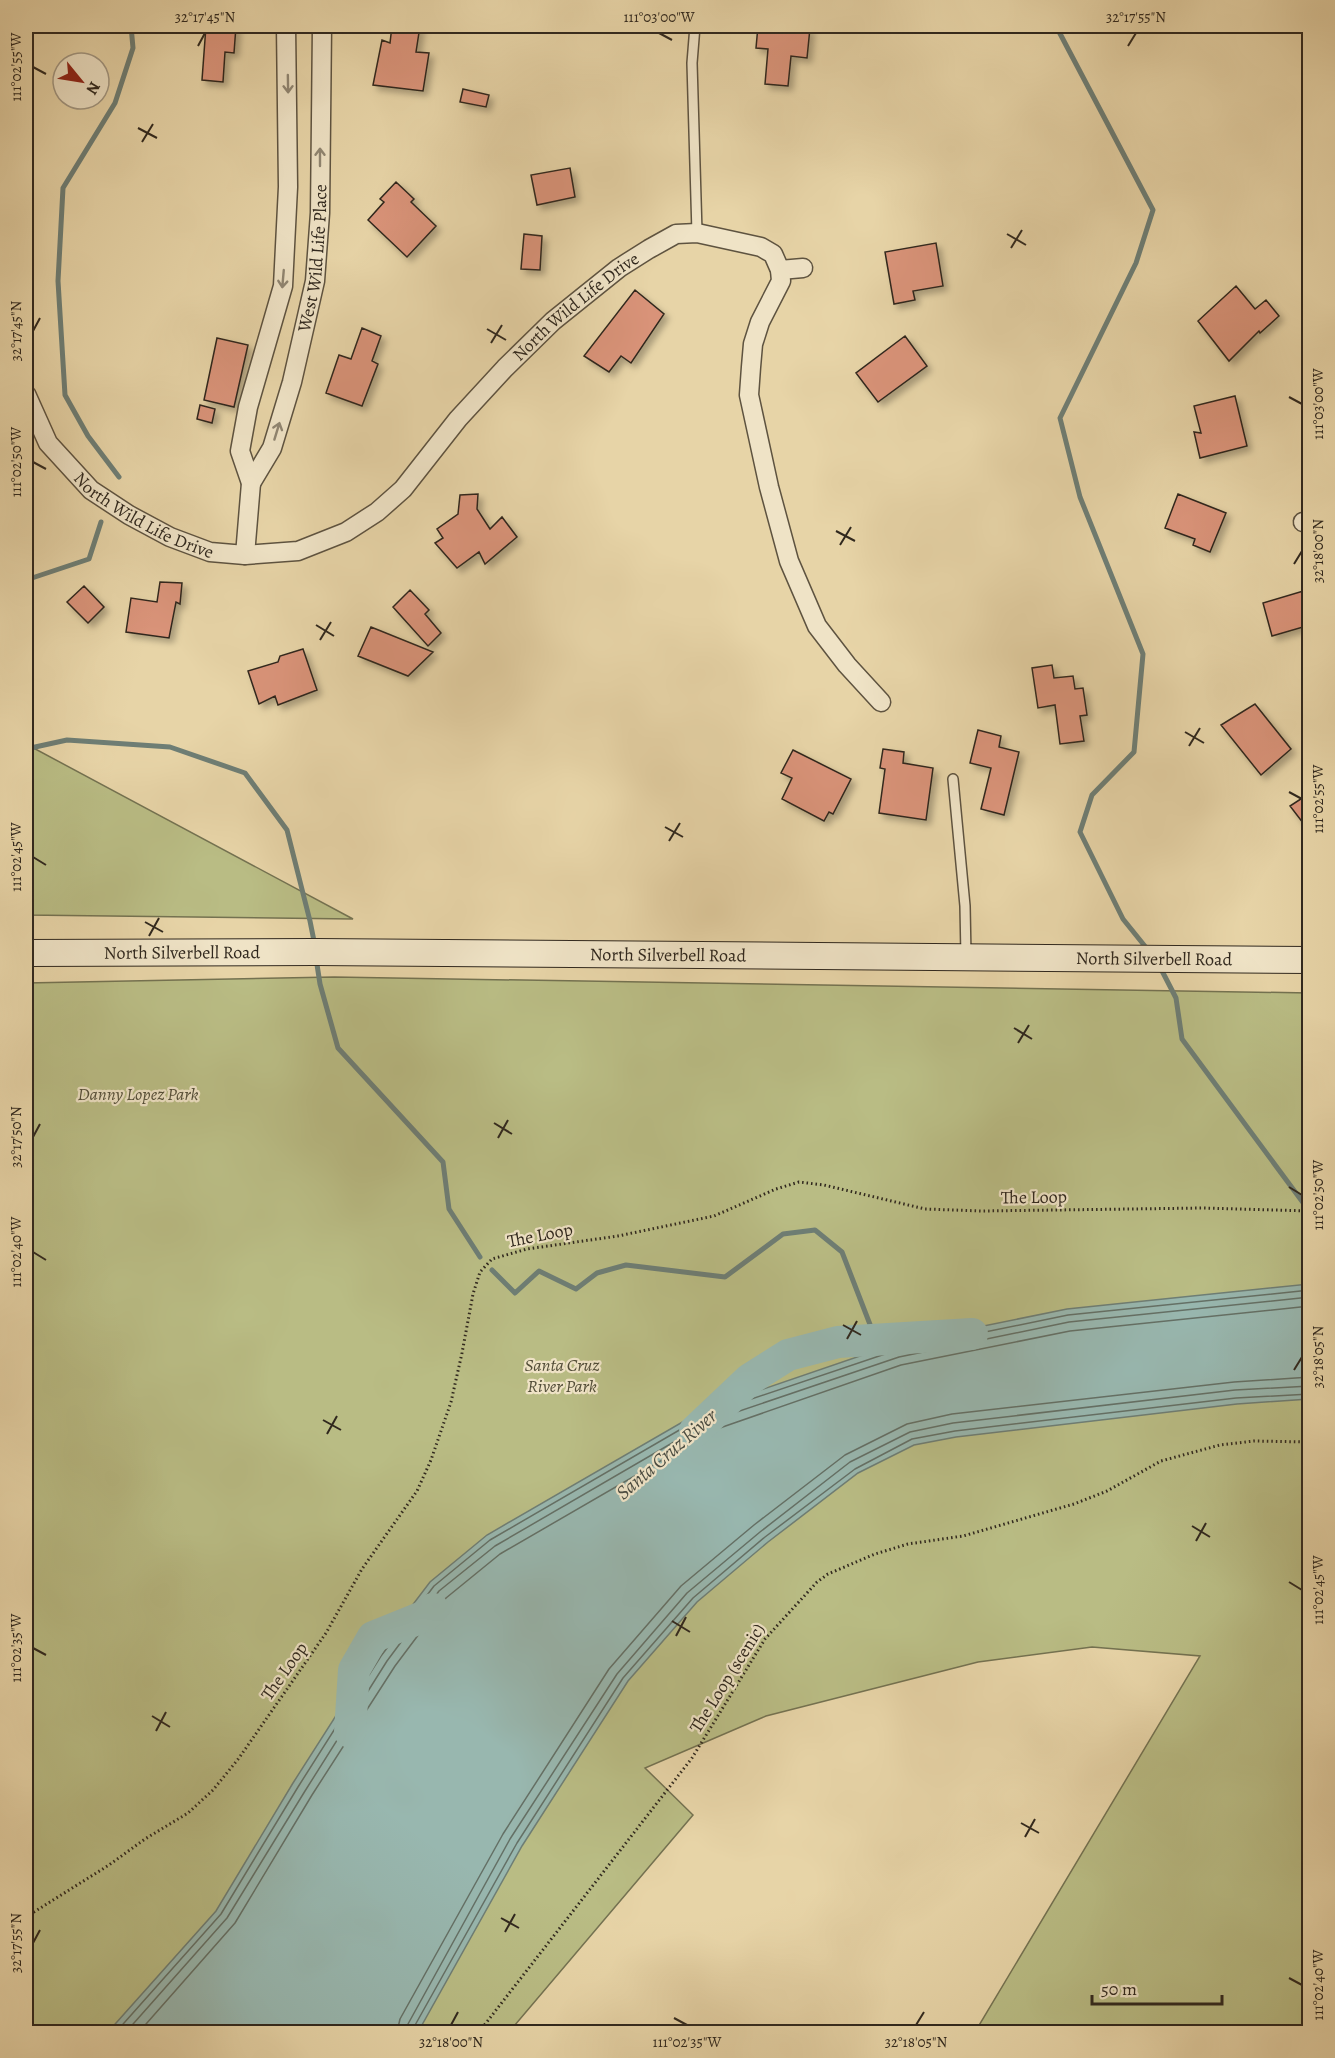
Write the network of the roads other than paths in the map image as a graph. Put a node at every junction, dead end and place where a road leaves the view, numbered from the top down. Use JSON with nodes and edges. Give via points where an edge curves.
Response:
{"nodes":[{"id":1,"x":286,"y":26,"type":"edge"},
{"id":2,"x":322,"y":26,"type":"edge"},
{"id":3,"x":695,"y":26,"type":"edge"},
{"id":4,"x":697,"y":233,"type":"junction"},
{"id":5,"x":803,"y":268,"type":"dead end"},
{"id":6,"x":780,"y":270,"type":"junction"},
{"id":7,"x":26,"y":394,"type":"edge"},
{"id":8,"x":251,"y":483,"type":"junction"},
{"id":9,"x":244,"y":555,"type":"junction"},
{"id":10,"x":881,"y":702,"type":"dead end"},
{"id":11,"x":953,"y":779,"type":"dead end"},
{"id":12,"x":26,"y":953,"type":"edge"},
{"id":13,"x":966,"y":958,"type":"junction"},
{"id":14,"x":1310,"y":960,"type":"edge"}],
"edges":[{"from":1,"to":8,"type":"street","name":"West Wild Life Place","one_way":true,"via":[[288,187],[283,285],[248,407],[240,451]]},
{"from":8,"to":2,"type":"street","name":"West Wild Life Place","one_way":true,"via":[[272,448],[315,281],[320,213]]},
{"from":3,"to":4,"type":"lane","via":[[692,63]]},
{"from":4,"to":6,"type":"street","name":"North Wild Life Drive","via":[[761,247],[773,254]]},
{"from":4,"to":9,"type":"street","name":"North Wild Life Drive","via":[[676,234],[649,249],[553,321],[504,368],[458,418],[403,489],[377,512],[346,531],[298,551]]},
{"from":5,"to":6,"type":"street"},
{"from":6,"to":10,"type":"street","via":[[782,281],[753,344],[749,395],[769,487],[789,561],[817,626]]},
{"from":7,"to":9,"type":"street","name":"North Wild Life Drive","via":[[48,443],[91,490],[170,537],[210,552]]},
{"from":8,"to":9,"type":"street","name":"West Wild Life Place"},
{"from":11,"to":13,"type":"lane"},
{"from":12,"to":13,"type":"main road","name":"North Silverbell Road"},
{"from":13,"to":14,"type":"main road","name":"North Silverbell Road"}]}
